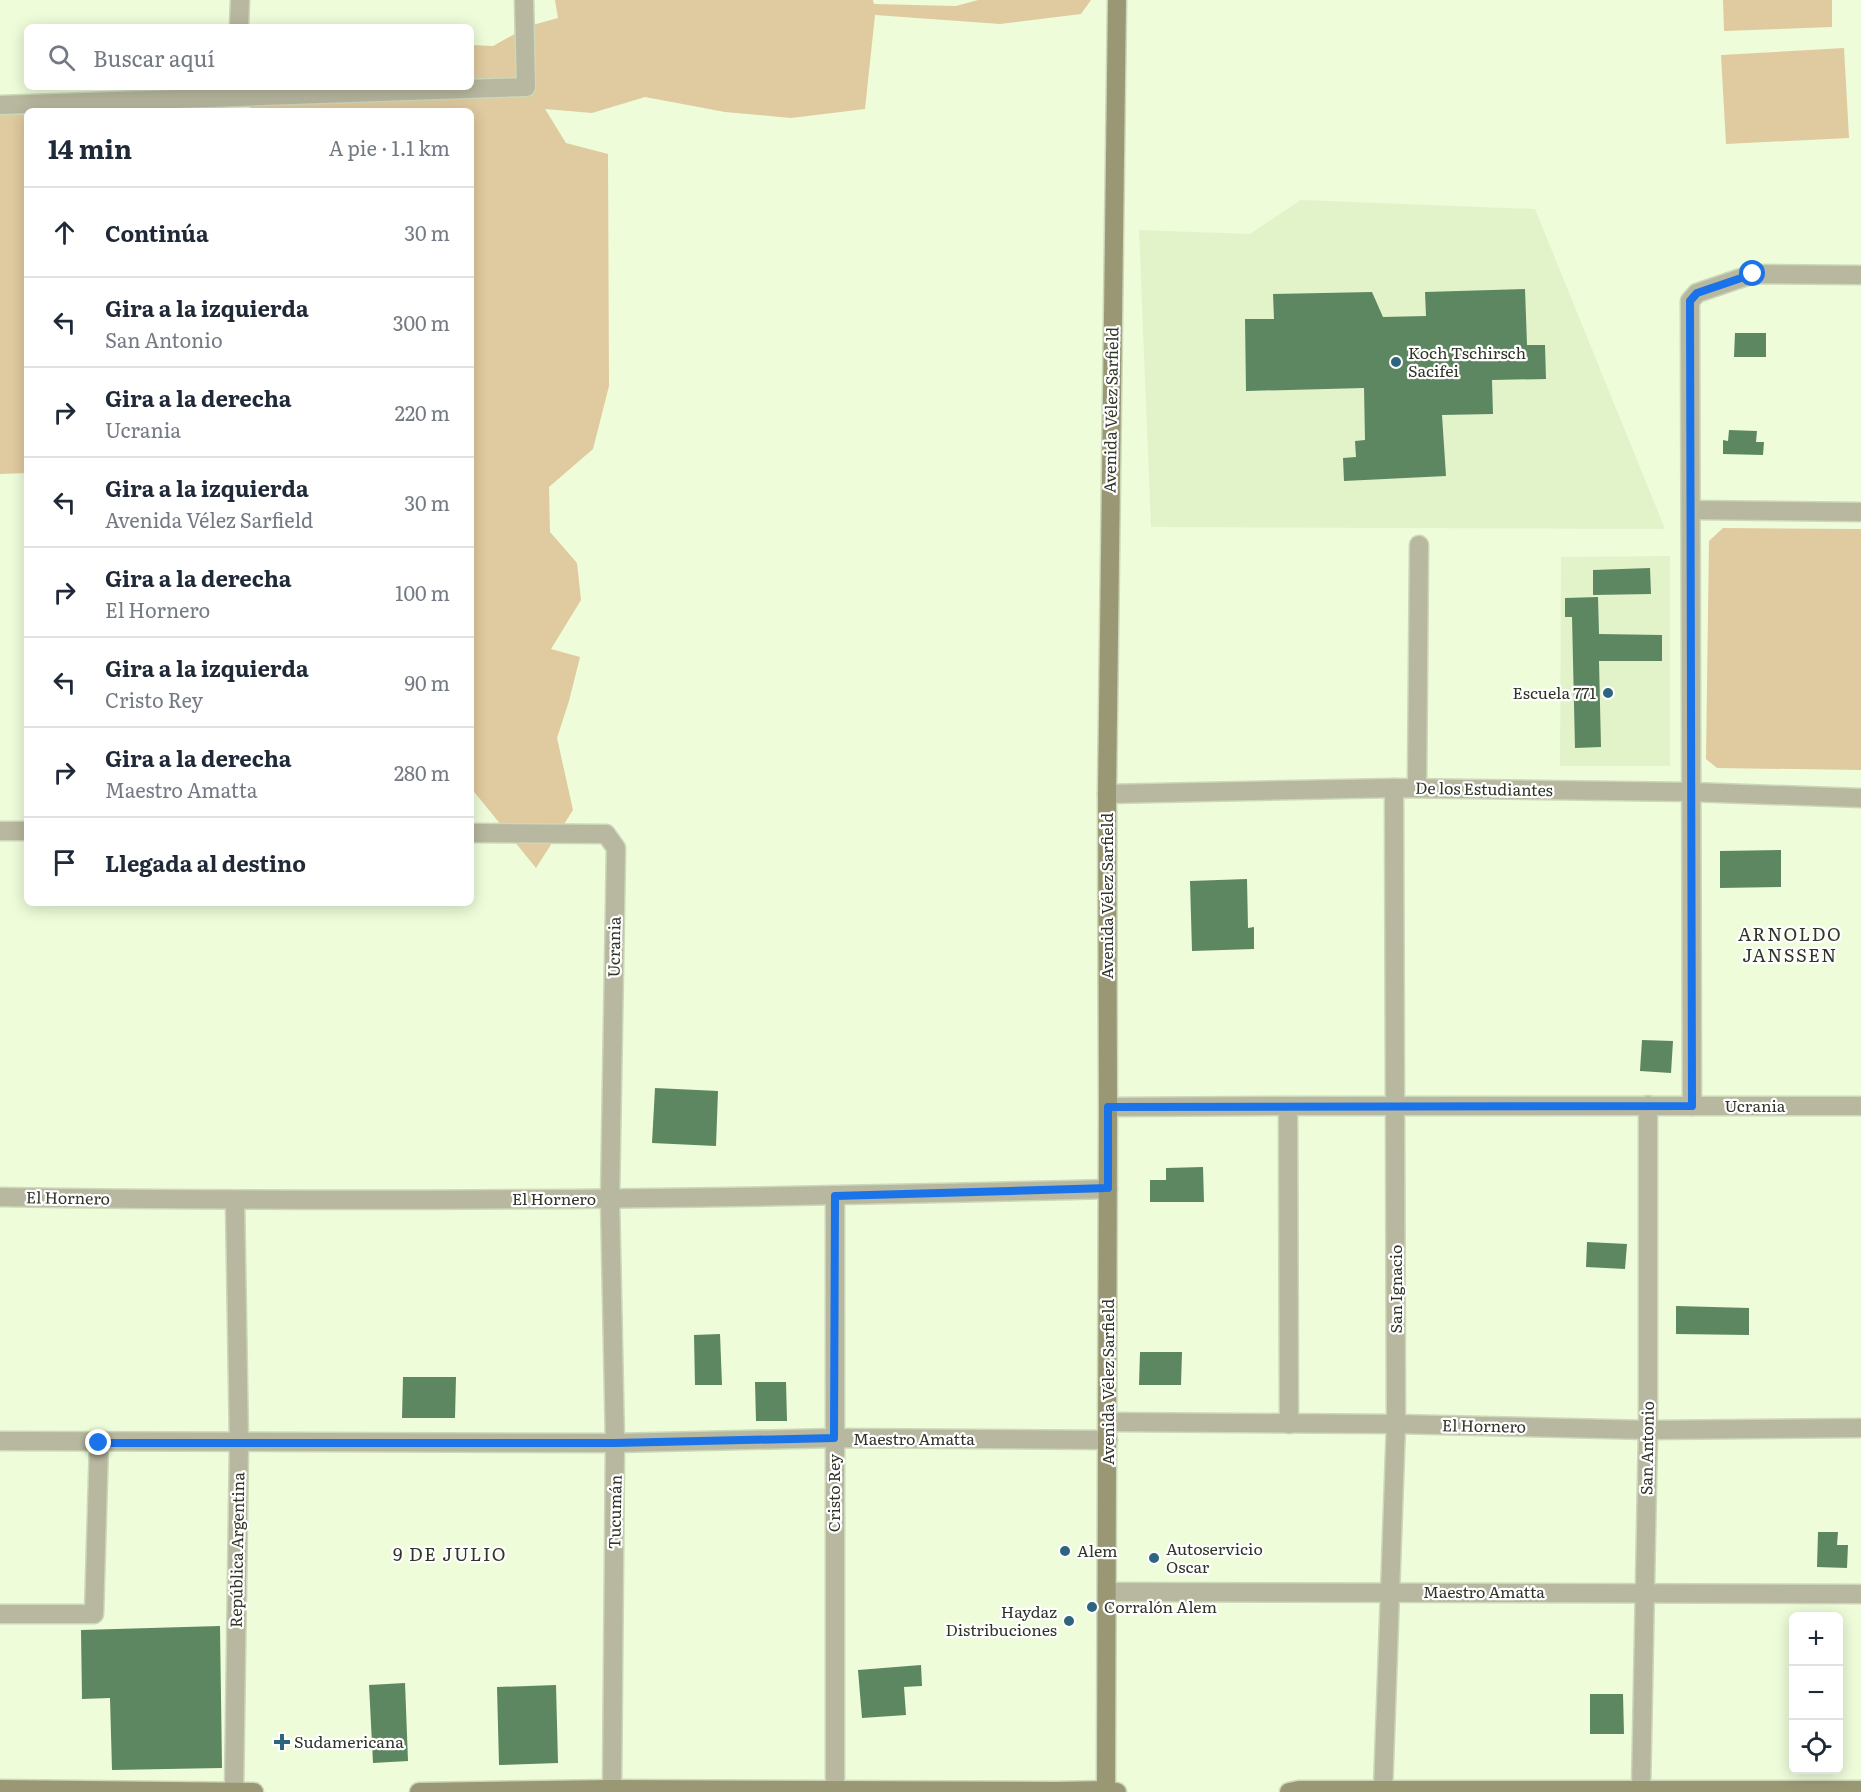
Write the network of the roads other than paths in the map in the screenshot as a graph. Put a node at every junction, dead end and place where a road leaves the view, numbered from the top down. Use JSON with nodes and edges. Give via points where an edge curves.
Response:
{"nodes":[{"id":1,"x":240,"y":0,"type":"edge"},
{"id":2,"x":524,"y":0,"type":"edge"},
{"id":3,"x":1117,"y":0,"type":"edge"},
{"id":4,"x":239,"y":24,"type":"edge"},
{"id":5,"x":474,"y":88,"type":"edge"},
{"id":6,"x":353,"y":90,"type":"edge"},
{"id":7,"x":237,"y":92,"type":"edge"},
{"id":8,"x":0,"y":105,"type":"edge"},
{"id":9,"x":1861,"y":275,"type":"edge"},
{"id":10,"x":1692,"y":510,"type":"junction"},
{"id":11,"x":1861,"y":512,"type":"edge"},
{"id":12,"x":1419,"y":544,"type":"dead end"},
{"id":13,"x":1394,"y":788,"type":"junction"},
{"id":14,"x":1417,"y":788,"type":"junction"},
{"id":15,"x":1691,"y":792,"type":"junction"},
{"id":16,"x":1107,"y":794,"type":"junction"},
{"id":17,"x":1861,"y":798,"type":"edge"},
{"id":18,"x":0,"y":831,"type":"edge"},
{"id":19,"x":24,"y":831,"type":"edge"},
{"id":20,"x":474,"y":833,"type":"edge"},
{"id":21,"x":1648,"y":1105,"type":"junction"},
{"id":22,"x":1288,"y":1106,"type":"junction"},
{"id":23,"x":1692,"y":1106,"type":"junction"},
{"id":24,"x":1861,"y":1106,"type":"edge"},
{"id":25,"x":1108,"y":1107,"type":"junction"},
{"id":26,"x":1396,"y":1107,"type":"junction"},
{"id":27,"x":1108,"y":1188,"type":"junction"},
{"id":28,"x":835,"y":1196,"type":"junction"},
{"id":29,"x":0,"y":1197,"type":"edge"},
{"id":30,"x":610,"y":1199,"type":"junction"},
{"id":31,"x":235,"y":1201,"type":"junction"},
{"id":32,"x":1289,"y":1424,"type":"junction"},
{"id":33,"x":1396,"y":1424,"type":"junction"},
{"id":34,"x":1861,"y":1428,"type":"edge"},
{"id":35,"x":1648,"y":1430,"type":"junction"},
{"id":36,"x":1108,"y":1431,"type":"junction"},
{"id":37,"x":834,"y":1438,"type":"junction"},
{"id":38,"x":0,"y":1441,"type":"edge"},
{"id":39,"x":99,"y":1443,"type":"junction"},
{"id":40,"x":239,"y":1443,"type":"junction"},
{"id":41,"x":615,"y":1443,"type":"junction"},
{"id":42,"x":1107,"y":1592,"type":"junction"},
{"id":43,"x":1389,"y":1592,"type":"junction"},
{"id":44,"x":1643,"y":1593,"type":"junction"},
{"id":45,"x":1861,"y":1594,"type":"edge"},
{"id":46,"x":0,"y":1614,"type":"edge"},
{"id":47,"x":0,"y":1789,"type":"edge"},
{"id":48,"x":612,"y":1789,"type":"junction"},
{"id":49,"x":835,"y":1790,"type":"junction"},
{"id":50,"x":1383,"y":1790,"type":"junction"},
{"id":51,"x":1641,"y":1790,"type":"junction"},
{"id":52,"x":1861,"y":1790,"type":"edge"},
{"id":53,"x":1110,"y":1791,"type":"edge"},
{"id":54,"x":234,"y":1792,"type":"edge"},
{"id":55,"x":254,"y":1792,"type":"edge"},
{"id":56,"x":419,"y":1792,"type":"edge"},
{"id":57,"x":1289,"y":1792,"type":"edge"}],
"edges":[{"from":1,"to":4,"type":"street"},
{"from":2,"to":5,"type":"street","via":[[526,87]]},
{"from":3,"to":16,"type":"main road","name":"Avenida Vélez Sarfield"},
{"from":6,"to":7,"type":"street"},
{"from":7,"to":8,"type":"street"},
{"from":9,"to":10,"type":"street","via":[[1753,274],[1697,293],[1690,301]]},
{"from":10,"to":11,"type":"street"},
{"from":10,"to":15,"type":"street"},
{"from":12,"to":14,"type":"street"},
{"from":13,"to":14,"type":"street","name":"De los Estudiantes"},
{"from":13,"to":16,"type":"street","name":"De los Estudiantes"},
{"from":13,"to":26,"type":"street","name":"San Ignacio"},
{"from":14,"to":15,"type":"street","name":"De los Estudiantes"},
{"from":15,"to":17,"type":"street","name":"De los Estudiantes"},
{"from":15,"to":23,"type":"street"},
{"from":16,"to":25,"type":"main road","name":"Avenida Vélez Sarfield"},
{"from":18,"to":19,"type":"street"},
{"from":20,"to":30,"type":"street","name":"Ucrania","via":[[606,834],[616,848]]},
{"from":21,"to":23,"type":"street","name":"Ucrania"},
{"from":21,"to":26,"type":"street","name":"Ucrania"},
{"from":21,"to":35,"type":"street","name":"San Antonio"},
{"from":22,"to":25,"type":"street","name":"Ucrania"},
{"from":22,"to":26,"type":"street","name":"Ucrania"},
{"from":22,"to":32,"type":"street"},
{"from":23,"to":24,"type":"street","name":"Ucrania"},
{"from":25,"to":27,"type":"main road","name":"Avenida Vélez Sarfield"},
{"from":26,"to":33,"type":"street","name":"San Ignacio"},
{"from":27,"to":28,"type":"street","name":"El Hornero"},
{"from":27,"to":36,"type":"main road","name":"Avenida Vélez Sarfield"},
{"from":28,"to":30,"type":"street","name":"El Hornero"},
{"from":28,"to":37,"type":"street","name":"Cristo Rey"},
{"from":29,"to":31,"type":"street","name":"El Hornero"},
{"from":30,"to":31,"type":"street","name":"El Hornero"},
{"from":30,"to":41,"type":"street","name":"Tucumán"},
{"from":31,"to":40,"type":"street","name":"República Argentina"},
{"from":32,"to":33,"type":"street","name":"El Hornero"},
{"from":32,"to":36,"type":"street","name":"El Hornero"},
{"from":33,"to":35,"type":"street","name":"El Hornero"},
{"from":33,"to":43,"type":"street","name":"San Ignacio"},
{"from":34,"to":35,"type":"street","name":"El Hornero"},
{"from":35,"to":44,"type":"street","name":"San Antonio"},
{"from":36,"to":37,"type":"street","name":"Maestro Amatta"},
{"from":36,"to":42,"type":"main road","name":"Avenida Vélez Sarfield"},
{"from":37,"to":41,"type":"street","name":"Maestro Amatta"},
{"from":37,"to":49,"type":"street","name":"Cristo Rey"},
{"from":38,"to":39,"type":"street","name":"Maestro Amatta"},
{"from":39,"to":40,"type":"street","name":"Maestro Amatta"},
{"from":39,"to":46,"type":"street","via":[[94,1614]]},
{"from":40,"to":41,"type":"street","name":"Maestro Amatta"},
{"from":40,"to":54,"type":"street","name":"República Argentina"},
{"from":41,"to":48,"type":"street","name":"Tucumán"},
{"from":42,"to":43,"type":"street","name":"Maestro Amatta"},
{"from":42,"to":53,"type":"main road","name":"Avenida Vélez Sarfield"},
{"from":43,"to":44,"type":"street","name":"Maestro Amatta"},
{"from":43,"to":50,"type":"street","name":"San Ignacio"},
{"from":44,"to":45,"type":"street","name":"Maestro Amatta"},
{"from":44,"to":51,"type":"street","name":"San Antonio"},
{"from":47,"to":54,"type":"main road"},
{"from":48,"to":49,"type":"main road"},
{"from":48,"to":56,"type":"main road"},
{"from":49,"to":53,"type":"main road"},
{"from":50,"to":51,"type":"main road"},
{"from":50,"to":57,"type":"main road"},
{"from":51,"to":52,"type":"main road"},
{"from":54,"to":55,"type":"main road"}]}
